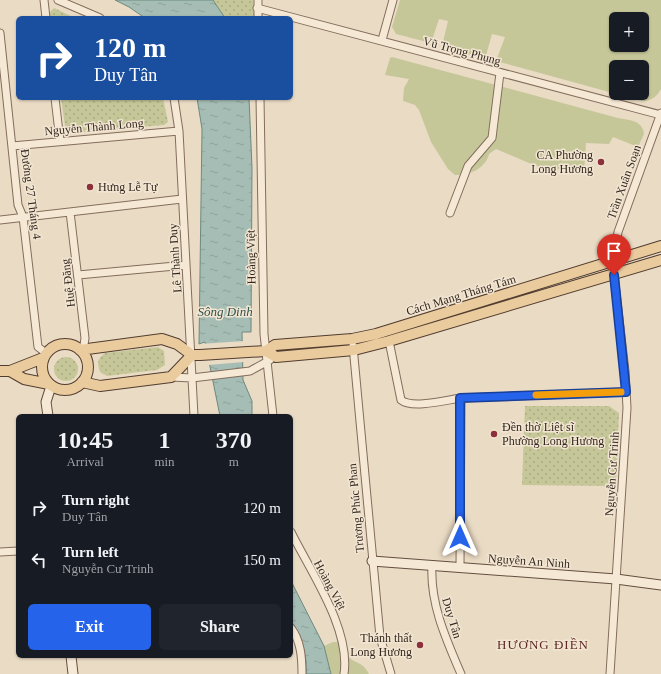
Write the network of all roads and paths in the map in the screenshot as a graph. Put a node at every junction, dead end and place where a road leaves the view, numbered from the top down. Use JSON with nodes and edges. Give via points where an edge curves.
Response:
{"nodes":[{"id":1,"x":44,"y":0,"type":"edge"},
{"id":2,"x":58,"y":0,"type":"edge"},
{"id":3,"x":258,"y":0,"type":"edge"},
{"id":4,"x":393,"y":0,"type":"edge"},
{"id":5,"x":257,"y":8,"type":"junction"},
{"id":6,"x":46,"y":16,"type":"edge"},
{"id":7,"x":95,"y":16,"type":"edge"},
{"id":8,"x":258,"y":16,"type":"edge"},
{"id":9,"x":288,"y":16,"type":"edge"},
{"id":10,"x":293,"y":17,"type":"edge"},
{"id":11,"x":0,"y":33,"type":"edge"},
{"id":12,"x":382,"y":40,"type":"junction"},
{"id":13,"x":500,"y":73,"type":"junction"},
{"id":14,"x":54,"y":100,"type":"edge"},
{"id":15,"x":174,"y":100,"type":"edge"},
{"id":16,"x":260,"y":100,"type":"edge"},
{"id":17,"x":661,"y":114,"type":"edge"},
{"id":18,"x":179,"y":131,"type":"junction"},
{"id":19,"x":60,"y":141,"type":"junction"},
{"id":20,"x":12,"y":146,"type":"junction"},
{"id":21,"x":182,"y":199,"type":"junction"},
{"id":22,"x":70,"y":212,"type":"junction"},
{"id":23,"x":450,"y":214,"type":"dead end"},
{"id":24,"x":23,"y":217,"type":"junction"},
{"id":25,"x":0,"y":220,"type":"edge"},
{"id":26,"x":661,"y":246,"type":"edge"},
{"id":27,"x":613,"y":260,"type":"junction"},
{"id":28,"x":661,"y":260,"type":"edge"},
{"id":29,"x":186,"y":265,"type":"junction"},
{"id":30,"x":614,"y":275,"type":"junction"},
{"id":31,"x":78,"y":276,"type":"junction"},
{"id":32,"x":352,"y":339,"type":"junction"},
{"id":33,"x":389,"y":341,"type":"junction"},
{"id":34,"x":80,"y":350,"type":"junction"},
{"id":35,"x":354,"y":350,"type":"junction"},
{"id":36,"x":196,"y":355,"type":"junction"},
{"id":37,"x":45,"y":356,"type":"junction"},
{"id":38,"x":269,"y":356,"type":"junction"},
{"id":39,"x":5,"y":371,"type":"edge"},
{"id":40,"x":171,"y":377,"type":"junction"},
{"id":41,"x":196,"y":378,"type":"junction"},
{"id":42,"x":82,"y":382,"type":"junction"},
{"id":43,"x":50,"y":385,"type":"junction"},
{"id":44,"x":626,"y":392,"type":"junction"},
{"id":45,"x":460,"y":398,"type":"junction"},
{"id":46,"x":48,"y":414,"type":"edge"},
{"id":47,"x":194,"y":414,"type":"edge"},
{"id":48,"x":273,"y":414,"type":"edge"},
{"id":49,"x":293,"y":536,"type":"edge"},
{"id":50,"x":16,"y":551,"type":"edge"},
{"id":51,"x":0,"y":552,"type":"edge"},
{"id":52,"x":372,"y":561,"type":"junction"},
{"id":53,"x":432,"y":566,"type":"junction"},
{"id":54,"x":460,"y":568,"type":"junction"},
{"id":55,"x":616,"y":579,"type":"junction"},
{"id":56,"x":661,"y":585,"type":"edge"},
{"id":57,"x":293,"y":631,"type":"edge"},
{"id":58,"x":71,"y":658,"type":"edge"},
{"id":59,"x":73,"y":674,"type":"edge"},
{"id":60,"x":302,"y":674,"type":"edge"},
{"id":61,"x":344,"y":674,"type":"edge"},
{"id":62,"x":390,"y":674,"type":"edge"},
{"id":63,"x":461,"y":674,"type":"edge"},
{"id":64,"x":610,"y":674,"type":"edge"}],
"edges":[{"from":1,"to":6,"type":"street"},
{"from":2,"to":7,"type":"street"},
{"from":3,"to":5,"type":"street"},
{"from":4,"to":12,"type":"street"},
{"from":5,"to":8,"type":"street"},
{"from":5,"to":9,"type":"street","name":"Vũ Trọng Phụng"},
{"from":10,"to":12,"type":"street","name":"Vũ Trọng Phụng"},
{"from":11,"to":20,"type":"street","name":"Đường 27 Tháng 4"},
{"from":12,"to":13,"type":"street","name":"Vũ Trọng Phụng"},
{"from":13,"to":17,"type":"street","name":"Vũ Trọng Phụng"},
{"from":13,"to":23,"type":"street","via":[[492,138],[468,166]]},
{"from":14,"to":19,"type":"street"},
{"from":15,"to":18,"type":"street","name":"Lê Thành Duy"},
{"from":16,"to":38,"type":"street","name":"Hoàng Việt","via":[[263,310]]},
{"from":17,"to":27,"type":"street","name":"Trần Xuân Soạn","via":[[618,232]]},
{"from":18,"to":19,"type":"street","name":"Nguyễn Thành Long"},
{"from":18,"to":21,"type":"street","name":"Lê Thành Duy"},
{"from":19,"to":20,"type":"street","name":"Nguyễn Thành Long"},
{"from":20,"to":24,"type":"street","name":"Đường 27 Tháng 4","via":[[18,205]]},
{"from":21,"to":22,"type":"street"},
{"from":21,"to":29,"type":"street","name":"Lê Thành Duy"},
{"from":22,"to":24,"type":"street"},
{"from":22,"to":31,"type":"street","name":"Huệ Đăng"},
{"from":24,"to":25,"type":"street"},
{"from":24,"to":37,"type":"street","name":"Đường 27 Tháng 4","via":[[38,347]]},
{"from":26,"to":27,"type":"main road","name":"Cách Mạng Tháng Tám"},
{"from":27,"to":30,"type":"main road"},
{"from":27,"to":32,"type":"main road","name":"Cách Mạng Tháng Tám"},
{"from":28,"to":30,"type":"main road","name":"Cách Mạng Tháng Tám"},
{"from":29,"to":31,"type":"street"},
{"from":29,"to":36,"type":"street","name":"Lê Thành Duy"},
{"from":30,"to":33,"type":"main road","name":"Cách Mạng Tháng Tám"},
{"from":30,"to":44,"type":"street","name":"Nguyễn Cư Trinh"},
{"from":31,"to":34,"type":"street","name":"Huệ Đăng","via":[[85,338]]},
{"from":32,"to":35,"type":"street","name":"Trương Phúc Phan"},
{"from":32,"to":38,"type":"main road","name":"Cách Mạng Tháng Tám","via":[[275,345]]},
{"from":33,"to":35,"type":"main road","name":"Cách Mạng Tháng Tám"},
{"from":33,"to":45,"type":"street","via":[[401,400],[413,404]]},
{"from":34,"to":36,"type":"main road","via":[[162,339]]},
{"from":34,"to":37,"type":"main road","via":[[66,344],[59,345]]},
{"from":34,"to":42,"type":"main road","via":[[87,362],[86,376]]},
{"from":35,"to":38,"type":"main road","name":"Cách Mạng Tháng Tám"},
{"from":35,"to":52,"type":"street","name":"Trương Phúc Phan"},
{"from":36,"to":38,"type":"main road","name":"Cách Mạng Tháng Tám","via":[[250,352]]},
{"from":36,"to":40,"type":"main road"},
{"from":36,"to":41,"type":"street","name":"Lê Thành Duy"},
{"from":37,"to":39,"type":"main road"},
{"from":37,"to":43,"type":"main road","via":[[42,372]]},
{"from":38,"to":41,"type":"street","name":"Cách Mạng Tháng Tám","via":[[250,371]]},
{"from":38,"to":48,"type":"street","name":"Hoàng Việt"},
{"from":39,"to":43,"type":"main road"},
{"from":40,"to":41,"type":"street"},
{"from":40,"to":42,"type":"main road","via":[[100,386]]},
{"from":41,"to":47,"type":"street","name":"Lê Thành Duy"},
{"from":42,"to":43,"type":"main road","via":[[64,390]]},
{"from":43,"to":46,"type":"street","via":[[46,402]]},
{"from":44,"to":45,"type":"street"},
{"from":44,"to":55,"type":"street","name":"Nguyễn Cư Trinh","via":[[625,452]]},
{"from":45,"to":54,"type":"street"},
{"from":49,"to":61,"type":"street","name":"Hoàng Việt","via":[[334,612],[340,631]]},
{"from":50,"to":51,"type":"street"},
{"from":52,"to":53,"type":"street","name":"Nguyễn An Ninh"},
{"from":52,"to":62,"type":"street","name":"Trương Phúc Phan","via":[[380,638]]},
{"from":53,"to":54,"type":"street","name":"Nguyễn An Ninh"},
{"from":53,"to":63,"type":"street","name":"Duy Tân","via":[[431,584],[436,609]]},
{"from":54,"to":55,"type":"street","name":"Nguyễn An Ninh"},
{"from":55,"to":56,"type":"street","name":"Nguyễn An Ninh"},
{"from":55,"to":64,"type":"street","name":"Nguyễn Cư Trinh"},
{"from":57,"to":60,"type":"street","via":[[302,658]]},
{"from":58,"to":59,"type":"street"}]}
